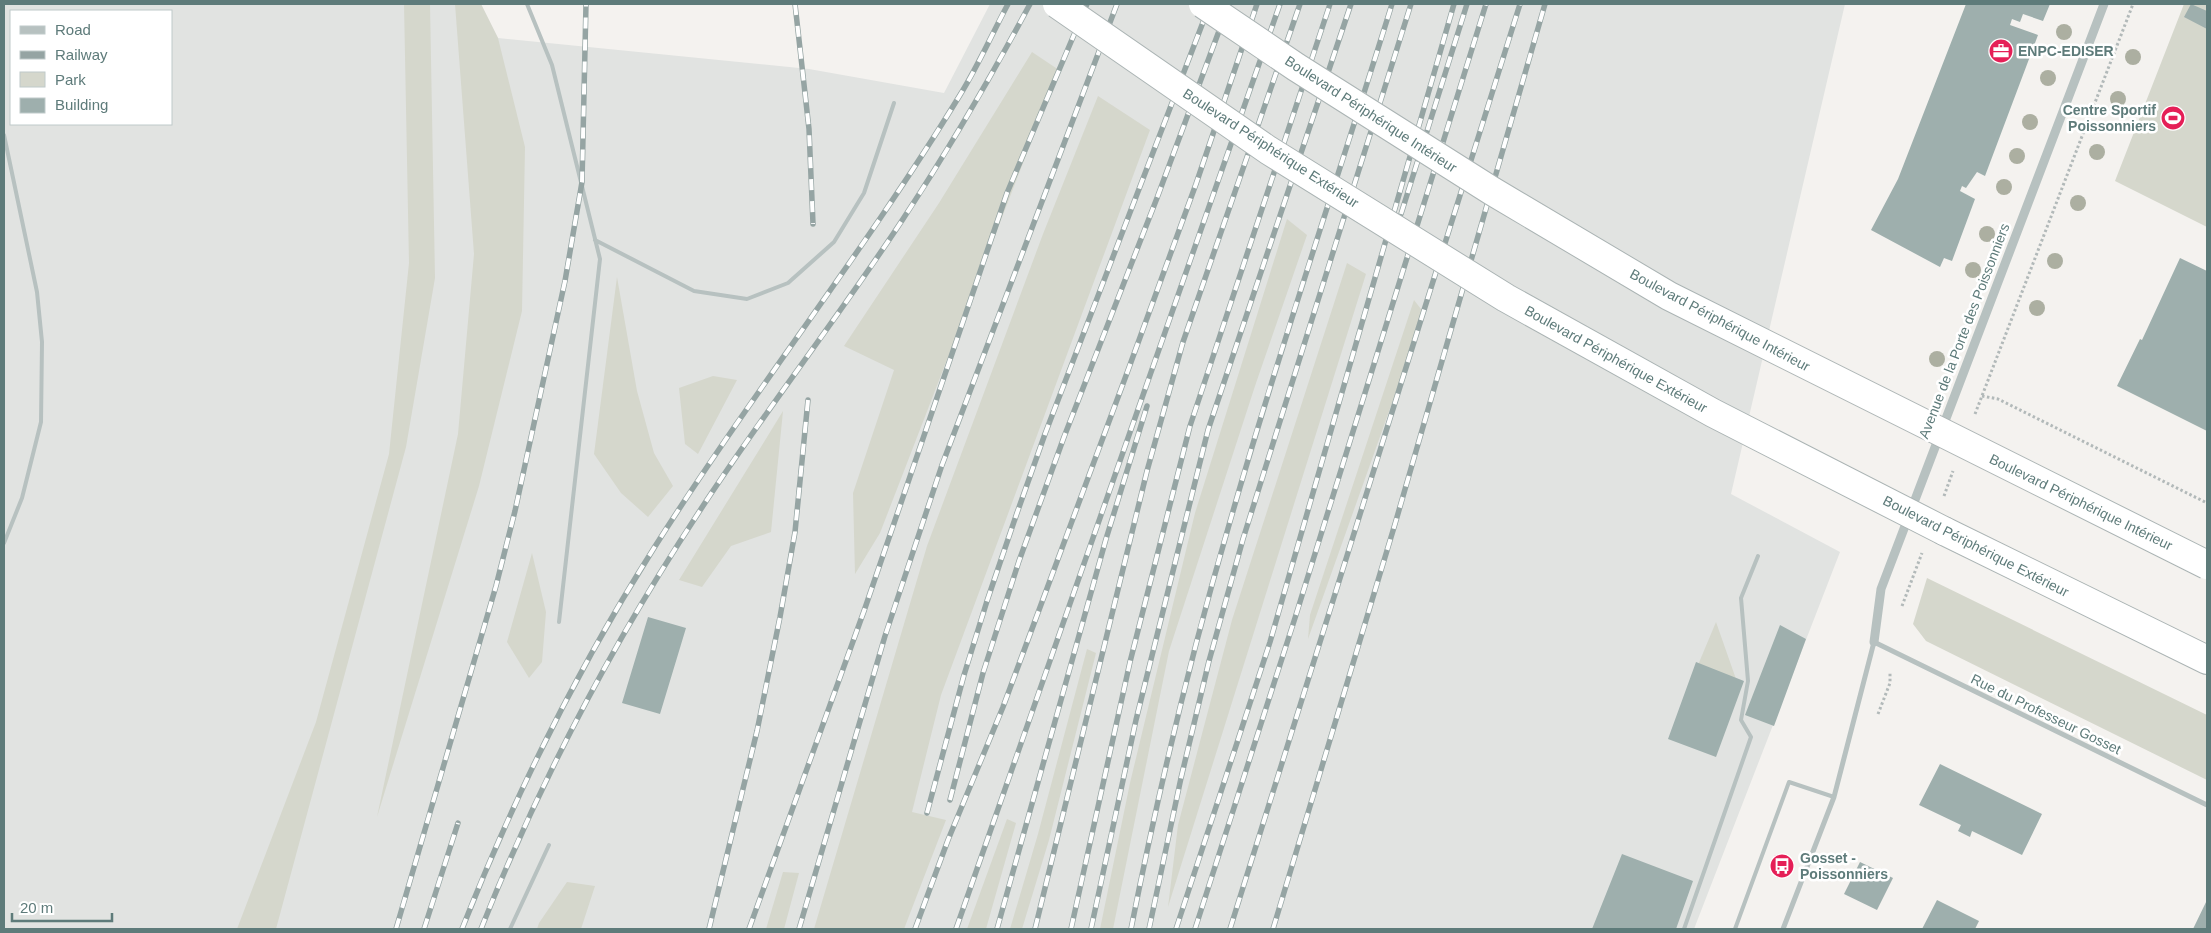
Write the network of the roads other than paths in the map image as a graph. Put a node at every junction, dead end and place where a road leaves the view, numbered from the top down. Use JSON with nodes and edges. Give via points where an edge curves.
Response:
{"nodes":[{"id":1,"x":527,"y":4,"type":"edge"},
{"id":2,"x":1056,"y":4,"type":"edge"},
{"id":3,"x":1203,"y":4,"type":"edge"},
{"id":4,"x":2104,"y":4,"type":"edge"},
{"id":5,"x":894,"y":103,"type":"dead end"},
{"id":6,"x":4,"y":135,"type":"edge"},
{"id":7,"x":595,"y":240,"type":"junction"},
{"id":8,"x":4,"y":543,"type":"edge"},
{"id":9,"x":1758,"y":556,"type":"dead end"},
{"id":10,"x":2207,"y":565,"type":"edge"},
{"id":11,"x":559,"y":622,"type":"dead end"},
{"id":12,"x":1874,"y":642,"type":"junction"},
{"id":13,"x":2207,"y":660,"type":"edge"},
{"id":14,"x":1834,"y":797,"type":"junction"},
{"id":15,"x":2207,"y":805,"type":"edge"},
{"id":16,"x":549,"y":845,"type":"dead end"},
{"id":17,"x":510,"y":929,"type":"edge"},
{"id":18,"x":1684,"y":929,"type":"edge"},
{"id":19,"x":1735,"y":929,"type":"edge"},
{"id":20,"x":1783,"y":929,"type":"edge"}],
"edges":[{"from":1,"to":7,"type":"lane","via":[[552,65]]},
{"from":2,"to":13,"type":"highway","name":"Boulevard Périphérique Extérieur","bridge":true,"via":[[1268,150],[1506,298],[1713,413]]},
{"from":3,"to":10,"type":"highway","name":"Boulevard Périphérique Intérieur","bridge":true,"via":[[1492,191],[1668,296]]},
{"from":4,"to":12,"type":"street","name":"Avenue de la Porte des Poissonniers","via":[[1881,590]]},
{"from":5,"to":7,"type":"lane","via":[[864,193],[834,242],[788,282],[746,299],[694,291]]},
{"from":6,"to":8,"type":"lane","via":[[37,292],[42,342],[41,422],[22,498]]},
{"from":7,"to":11,"type":"lane","via":[[600,259]]},
{"from":9,"to":18,"type":"lane","via":[[1741,598],[1748,681],[1741,720],[1751,737]]},
{"from":12,"to":14,"type":"street","name":"Avenue de la Porte des Poissonniers"},
{"from":12,"to":15,"type":"street","name":"Rue du Professeur Gosset"},
{"from":14,"to":19,"type":"lane","via":[[1789,782]]},
{"from":14,"to":20,"type":"street","name":"Avenue de la Porte des Poissonniers"},
{"from":16,"to":17,"type":"lane"}]}
